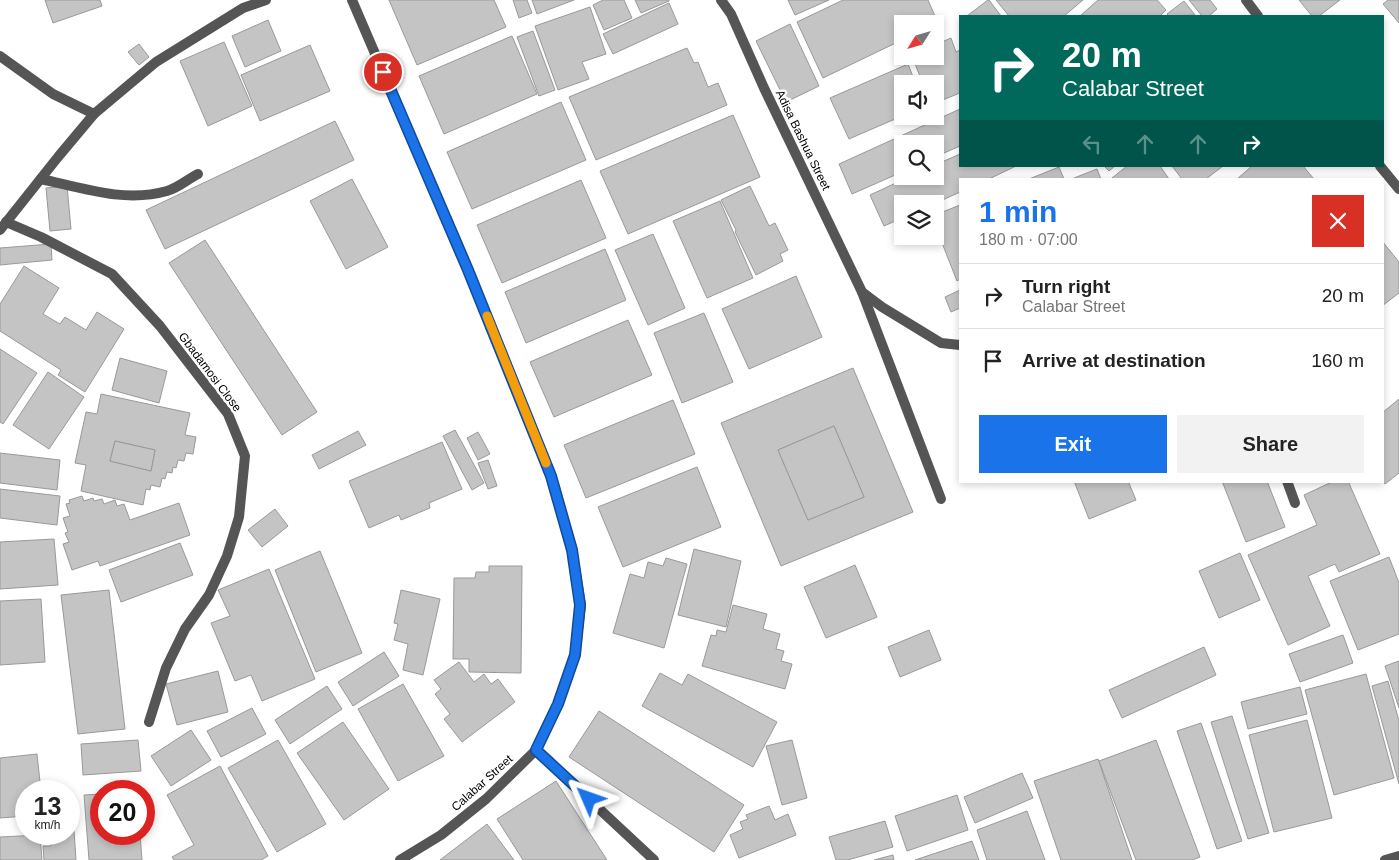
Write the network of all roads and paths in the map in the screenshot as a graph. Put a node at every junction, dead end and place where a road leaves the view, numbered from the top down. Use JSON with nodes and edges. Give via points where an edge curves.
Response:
{"nodes":[{"id":1,"x":266,"y":0,"type":"edge"},
{"id":2,"x":352,"y":0,"type":"edge"},
{"id":3,"x":721,"y":0,"type":"edge"},
{"id":4,"x":1246,"y":0,"type":"edge"},
{"id":5,"x":1257,"y":15,"type":"edge"},
{"id":6,"x":0,"y":56,"type":"edge"},
{"id":7,"x":94,"y":114,"type":"junction"},
{"id":8,"x":1381,"y":167,"type":"edge"},
{"id":9,"x":198,"y":174,"type":"dead end"},
{"id":10,"x":41,"y":179,"type":"junction"},
{"id":11,"x":1399,"y":189,"type":"edge"},
{"id":12,"x":3,"y":226,"type":"edge"},
{"id":13,"x":862,"y":292,"type":"junction"},
{"id":14,"x":959,"y":346,"type":"edge"},
{"id":15,"x":1288,"y":483,"type":"edge"},
{"id":16,"x":941,"y":499,"type":"dead end"},
{"id":17,"x":1295,"y":502,"type":"dead end"},
{"id":18,"x":149,"y":722,"type":"dead end"},
{"id":19,"x":536,"y":750,"type":"junction"},
{"id":20,"x":1399,"y":856,"type":"edge"},
{"id":21,"x":400,"y":860,"type":"edge"},
{"id":22,"x":654,"y":860,"type":"edge"},
{"id":23,"x":1385,"y":860,"type":"edge"}],
"edges":[{"from":1,"to":7,"type":"street","via":[[243,8],[156,62]]},
{"from":2,"to":19,"type":"street","name":"Calabar Street","via":[[468,270],[544,458],[572,550],[580,605],[575,655],[558,704]]},
{"from":3,"to":13,"type":"street","name":"Adisa Bashua Street"},
{"from":4,"to":5,"type":"street"},
{"from":6,"to":7,"type":"street","via":[[53,94]]},
{"from":7,"to":10,"type":"street"},
{"from":8,"to":11,"type":"street"},
{"from":9,"to":10,"type":"street","via":[[169,190],[145,195],[108,194]]},
{"from":10,"to":12,"type":"street"},
{"from":12,"to":18,"type":"street","name":"Gbadamosi Close","via":[[41,238],[112,274],[160,326],[228,414],[245,456],[239,517],[227,556],[209,595],[185,628],[166,668]]},
{"from":13,"to":14,"type":"street","via":[[941,343]]},
{"from":13,"to":16,"type":"street","name":"Adisa Bashua Street"},
{"from":15,"to":17,"type":"street"},
{"from":19,"to":21,"type":"street","name":"Calabar Street","via":[[479,805],[441,835]]},
{"from":19,"to":22,"type":"street"},
{"from":20,"to":23,"type":"street"}]}
